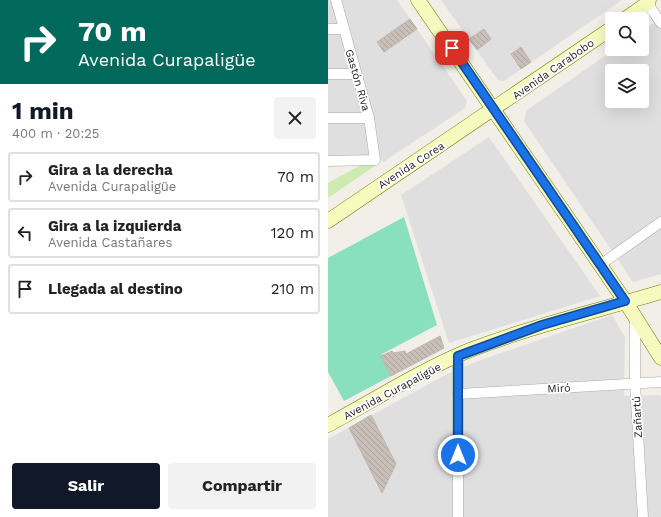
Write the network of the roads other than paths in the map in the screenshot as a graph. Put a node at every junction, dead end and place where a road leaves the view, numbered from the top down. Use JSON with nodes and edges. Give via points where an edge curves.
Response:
{"nodes":[{"id":1,"x":336,"y":0,"type":"edge"},
{"id":2,"x":418,"y":0,"type":"edge"},
{"id":3,"x":651,"y":2,"type":"edge"},
{"id":4,"x":636,"y":12,"type":"edge"},
{"id":5,"x":661,"y":23,"type":"edge"},
{"id":6,"x":328,"y":29,"type":"edge"},
{"id":7,"x":344,"y":29,"type":"junction"},
{"id":8,"x":605,"y":33,"type":"edge"},
{"id":9,"x":328,"y":74,"type":"edge"},
{"id":10,"x":356,"y":74,"type":"junction"},
{"id":11,"x":495,"y":109,"type":"junction"},
{"id":12,"x":328,"y":118,"type":"edge"},
{"id":13,"x":369,"y":118,"type":"junction"},
{"id":14,"x":328,"y":161,"type":"edge"},
{"id":15,"x":328,"y":221,"type":"edge"},
{"id":16,"x":661,"y":222,"type":"edge"},
{"id":17,"x":600,"y":265,"type":"junction"},
{"id":18,"x":661,"y":292,"type":"edge"},
{"id":19,"x":625,"y":301,"type":"junction"},
{"id":20,"x":635,"y":316,"type":"junction"},
{"id":21,"x":458,"y":356,"type":"junction"},
{"id":22,"x":661,"y":358,"type":"edge"},
{"id":23,"x":661,"y":382,"type":"edge"},
{"id":24,"x":635,"y":384,"type":"junction"},
{"id":25,"x":458,"y":394,"type":"junction"},
{"id":26,"x":328,"y":425,"type":"edge"},
{"id":27,"x":458,"y":517,"type":"edge"},
{"id":28,"x":643,"y":517,"type":"edge"}],
"edges":[{"from":1,"to":7,"type":"street","name":"Gastón Riva"},
{"from":2,"to":11,"type":"main road"},
{"from":3,"to":4,"type":"main road"},
{"from":3,"to":5,"type":"street"},
{"from":6,"to":7,"type":"street"},
{"from":7,"to":10,"type":"street","name":"Gastón Riva"},
{"from":8,"to":11,"type":"main road","name":"Avenida Carabobo"},
{"from":9,"to":10,"type":"street"},
{"from":10,"to":13,"type":"street","name":"Gastón Riva"},
{"from":11,"to":15,"type":"main road","name":"Avenida Corea"},
{"from":11,"to":17,"type":"main road"},
{"from":12,"to":13,"type":"street"},
{"from":13,"to":14,"type":"street","name":"Gastón Riva","via":[[375,160]]},
{"from":16,"to":17,"type":"street"},
{"from":17,"to":19,"type":"main road"},
{"from":18,"to":19,"type":"main road","name":"Avenida Curapaligüe"},
{"from":19,"to":20,"type":"main road"},
{"from":19,"to":21,"type":"main road","name":"Avenida Curapaligüe","via":[[542,325]]},
{"from":20,"to":22,"type":"main road"},
{"from":20,"to":24,"type":"street","name":"Zañartú"},
{"from":21,"to":25,"type":"street"},
{"from":21,"to":26,"type":"main road","name":"Avenida Curapaligüe"},
{"from":23,"to":24,"type":"street","name":"Miró"},
{"from":24,"to":25,"type":"street","name":"Miró"},
{"from":24,"to":28,"type":"street","name":"Zañartú"},
{"from":25,"to":27,"type":"street"}]}
